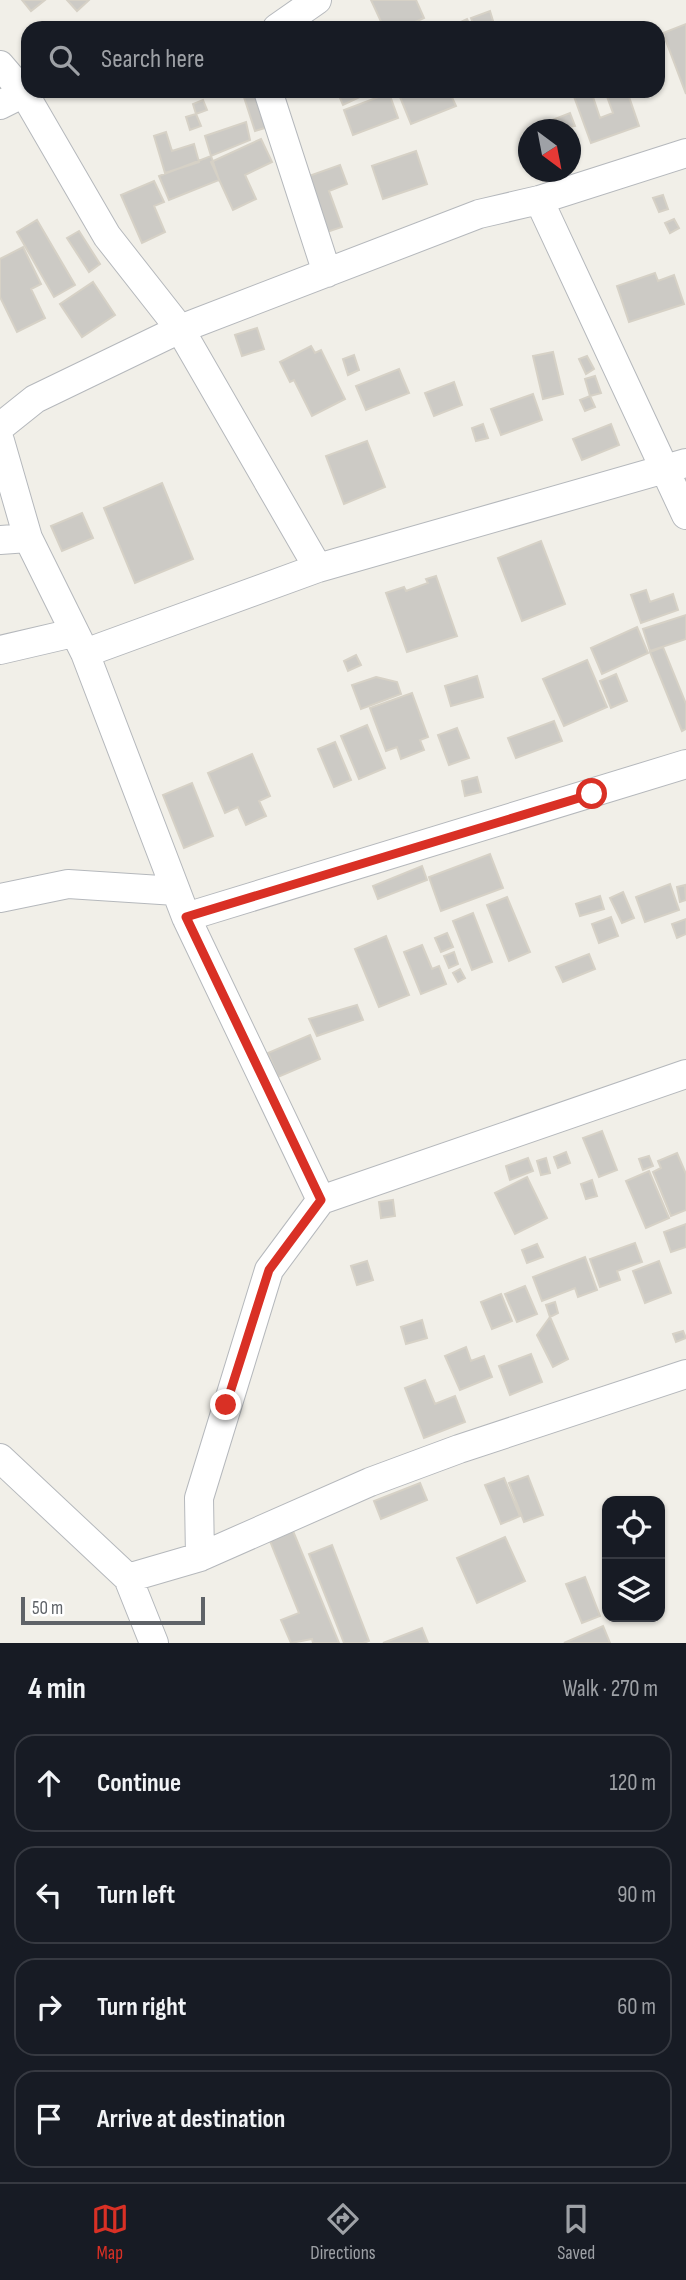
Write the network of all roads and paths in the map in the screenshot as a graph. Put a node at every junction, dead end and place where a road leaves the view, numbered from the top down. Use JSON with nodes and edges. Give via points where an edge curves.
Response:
{"nodes":[{"id":1,"x":317,"y":0,"type":"edge"},
{"id":2,"x":286,"y":21,"type":"edge"},
{"id":3,"x":0,"y":65,"type":"edge"},
{"id":4,"x":17,"y":96,"type":"edge"},
{"id":5,"x":270,"y":98,"type":"edge"},
{"id":6,"x":686,"y":153,"type":"edge"},
{"id":7,"x":539,"y":200,"type":"junction"},
{"id":8,"x":327,"y":273,"type":"junction"},
{"id":9,"x":180,"y":329,"type":"junction"},
{"id":10,"x":0,"y":428,"type":"edge"},
{"id":11,"x":0,"y":441,"type":"edge"},
{"id":12,"x":676,"y":467,"type":"edge"},
{"id":13,"x":686,"y":515,"type":"edge"},
{"id":14,"x":14,"y":539,"type":"edge"},
{"id":15,"x":318,"y":568,"type":"junction"},
{"id":16,"x":79,"y":643,"type":"junction"},
{"id":17,"x":0,"y":650,"type":"edge"},
{"id":18,"x":686,"y":764,"type":"edge"},
{"id":19,"x":176,"y":891,"type":"junction"},
{"id":20,"x":0,"y":898,"type":"edge"},
{"id":21,"x":186,"y":917,"type":"junction"},
{"id":22,"x":686,"y":1074,"type":"edge"},
{"id":23,"x":321,"y":1200,"type":"junction"},
{"id":24,"x":686,"y":1374,"type":"edge"},
{"id":25,"x":0,"y":1458,"type":"edge"},
{"id":26,"x":200,"y":1557,"type":"junction"},
{"id":27,"x":128,"y":1578,"type":"junction"},
{"id":28,"x":154,"y":1643,"type":"edge"}],
"edges":[{"from":1,"to":2,"type":"street"},
{"from":3,"to":4,"type":"street"},
{"from":4,"to":9,"type":"street","via":[[107,236]]},
{"from":5,"to":8,"type":"street"},
{"from":6,"to":7,"type":"street"},
{"from":7,"to":8,"type":"street","via":[[479,214]]},
{"from":7,"to":12,"type":"street"},
{"from":8,"to":9,"type":"street"},
{"from":9,"to":10,"type":"street","via":[[35,399]]},
{"from":9,"to":15,"type":"street"},
{"from":11,"to":14,"type":"street"},
{"from":12,"to":13,"type":"street"},
{"from":12,"to":15,"type":"street"},
{"from":14,"to":16,"type":"street"},
{"from":15,"to":16,"type":"street"},
{"from":16,"to":17,"type":"street"},
{"from":16,"to":19,"type":"street"},
{"from":18,"to":21,"type":"street"},
{"from":19,"to":20,"type":"street","via":[[68,884]]},
{"from":19,"to":21,"type":"street"},
{"from":21,"to":23,"type":"street"},
{"from":22,"to":23,"type":"street"},
{"from":23,"to":26,"type":"street","via":[[269,1270],[199,1497]]},
{"from":24,"to":26,"type":"street","via":[[370,1482]]},
{"from":25,"to":27,"type":"street"},
{"from":26,"to":27,"type":"street"},
{"from":27,"to":28,"type":"street"}]}
